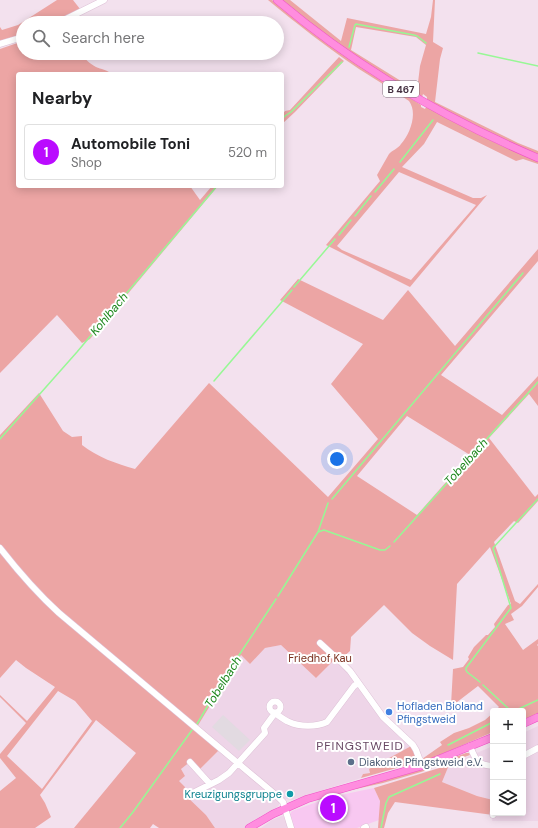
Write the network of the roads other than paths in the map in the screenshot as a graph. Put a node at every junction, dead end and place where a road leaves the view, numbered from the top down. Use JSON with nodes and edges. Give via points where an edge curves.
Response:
{"nodes":[{"id":1,"x":104,"y":0,"type":"edge"},
{"id":2,"x":276,"y":0,"type":"edge"},
{"id":3,"x":72,"y":16,"type":"edge"},
{"id":4,"x":16,"y":39,"type":"edge"},
{"id":5,"x":0,"y":44,"type":"edge"},
{"id":6,"x":538,"y":158,"type":"edge"},
{"id":7,"x":0,"y":548,"type":"edge"},
{"id":8,"x":320,"y":643,"type":"dead end"},
{"id":9,"x":358,"y":683,"type":"junction"},
{"id":10,"x":538,"y":717,"type":"edge"},
{"id":11,"x":526,"y":723,"type":"edge"},
{"id":12,"x":490,"y":737,"type":"edge"},
{"id":13,"x":470,"y":746,"type":"junction"},
{"id":14,"x":538,"y":748,"type":"edge"},
{"id":15,"x":526,"y":754,"type":"edge"},
{"id":16,"x":190,"y":762,"type":"dead end"},
{"id":17,"x":238,"y":763,"type":"junction"},
{"id":18,"x":422,"y":766,"type":"junction"},
{"id":19,"x":490,"y":766,"type":"edge"},
{"id":20,"x":210,"y":784,"type":"junction"},
{"id":21,"x":191,"y":794,"type":"dead end"},
{"id":22,"x":285,"y":808,"type":"junction"},
{"id":23,"x":249,"y":828,"type":"edge"},
{"id":24,"x":291,"y":828,"type":"edge"}],
"edges":[{"from":1,"to":3,"type":"street"},
{"from":2,"to":6,"type":"main road","number":"B 467","via":[[354,60],[403,90],[466,125]]},
{"from":4,"to":5,"type":"street"},
{"from":7,"to":17,"type":"street","via":[[44,599]]},
{"from":8,"to":9,"type":"street","via":[[341,662]]},
{"from":9,"to":17,"type":"street","via":[[324,724],[293,724],[275,713],[264,728],[264,733]]},
{"from":9,"to":18,"type":"street","via":[[388,722],[413,744]]},
{"from":10,"to":11,"type":"main road"},
{"from":12,"to":13,"type":"main road"},
{"from":13,"to":18,"type":"main road"},
{"from":13,"to":19,"type":"street","via":[[481,765]]},
{"from":14,"to":15,"type":"street"},
{"from":16,"to":20,"type":"street"},
{"from":17,"to":20,"type":"street","via":[[229,773]]},
{"from":17,"to":22,"type":"street","via":[[277,796]]},
{"from":18,"to":22,"type":"main road","via":[[322,794]]},
{"from":20,"to":21,"type":"street"},
{"from":22,"to":23,"type":"main road"},
{"from":22,"to":24,"type":"street"}]}
